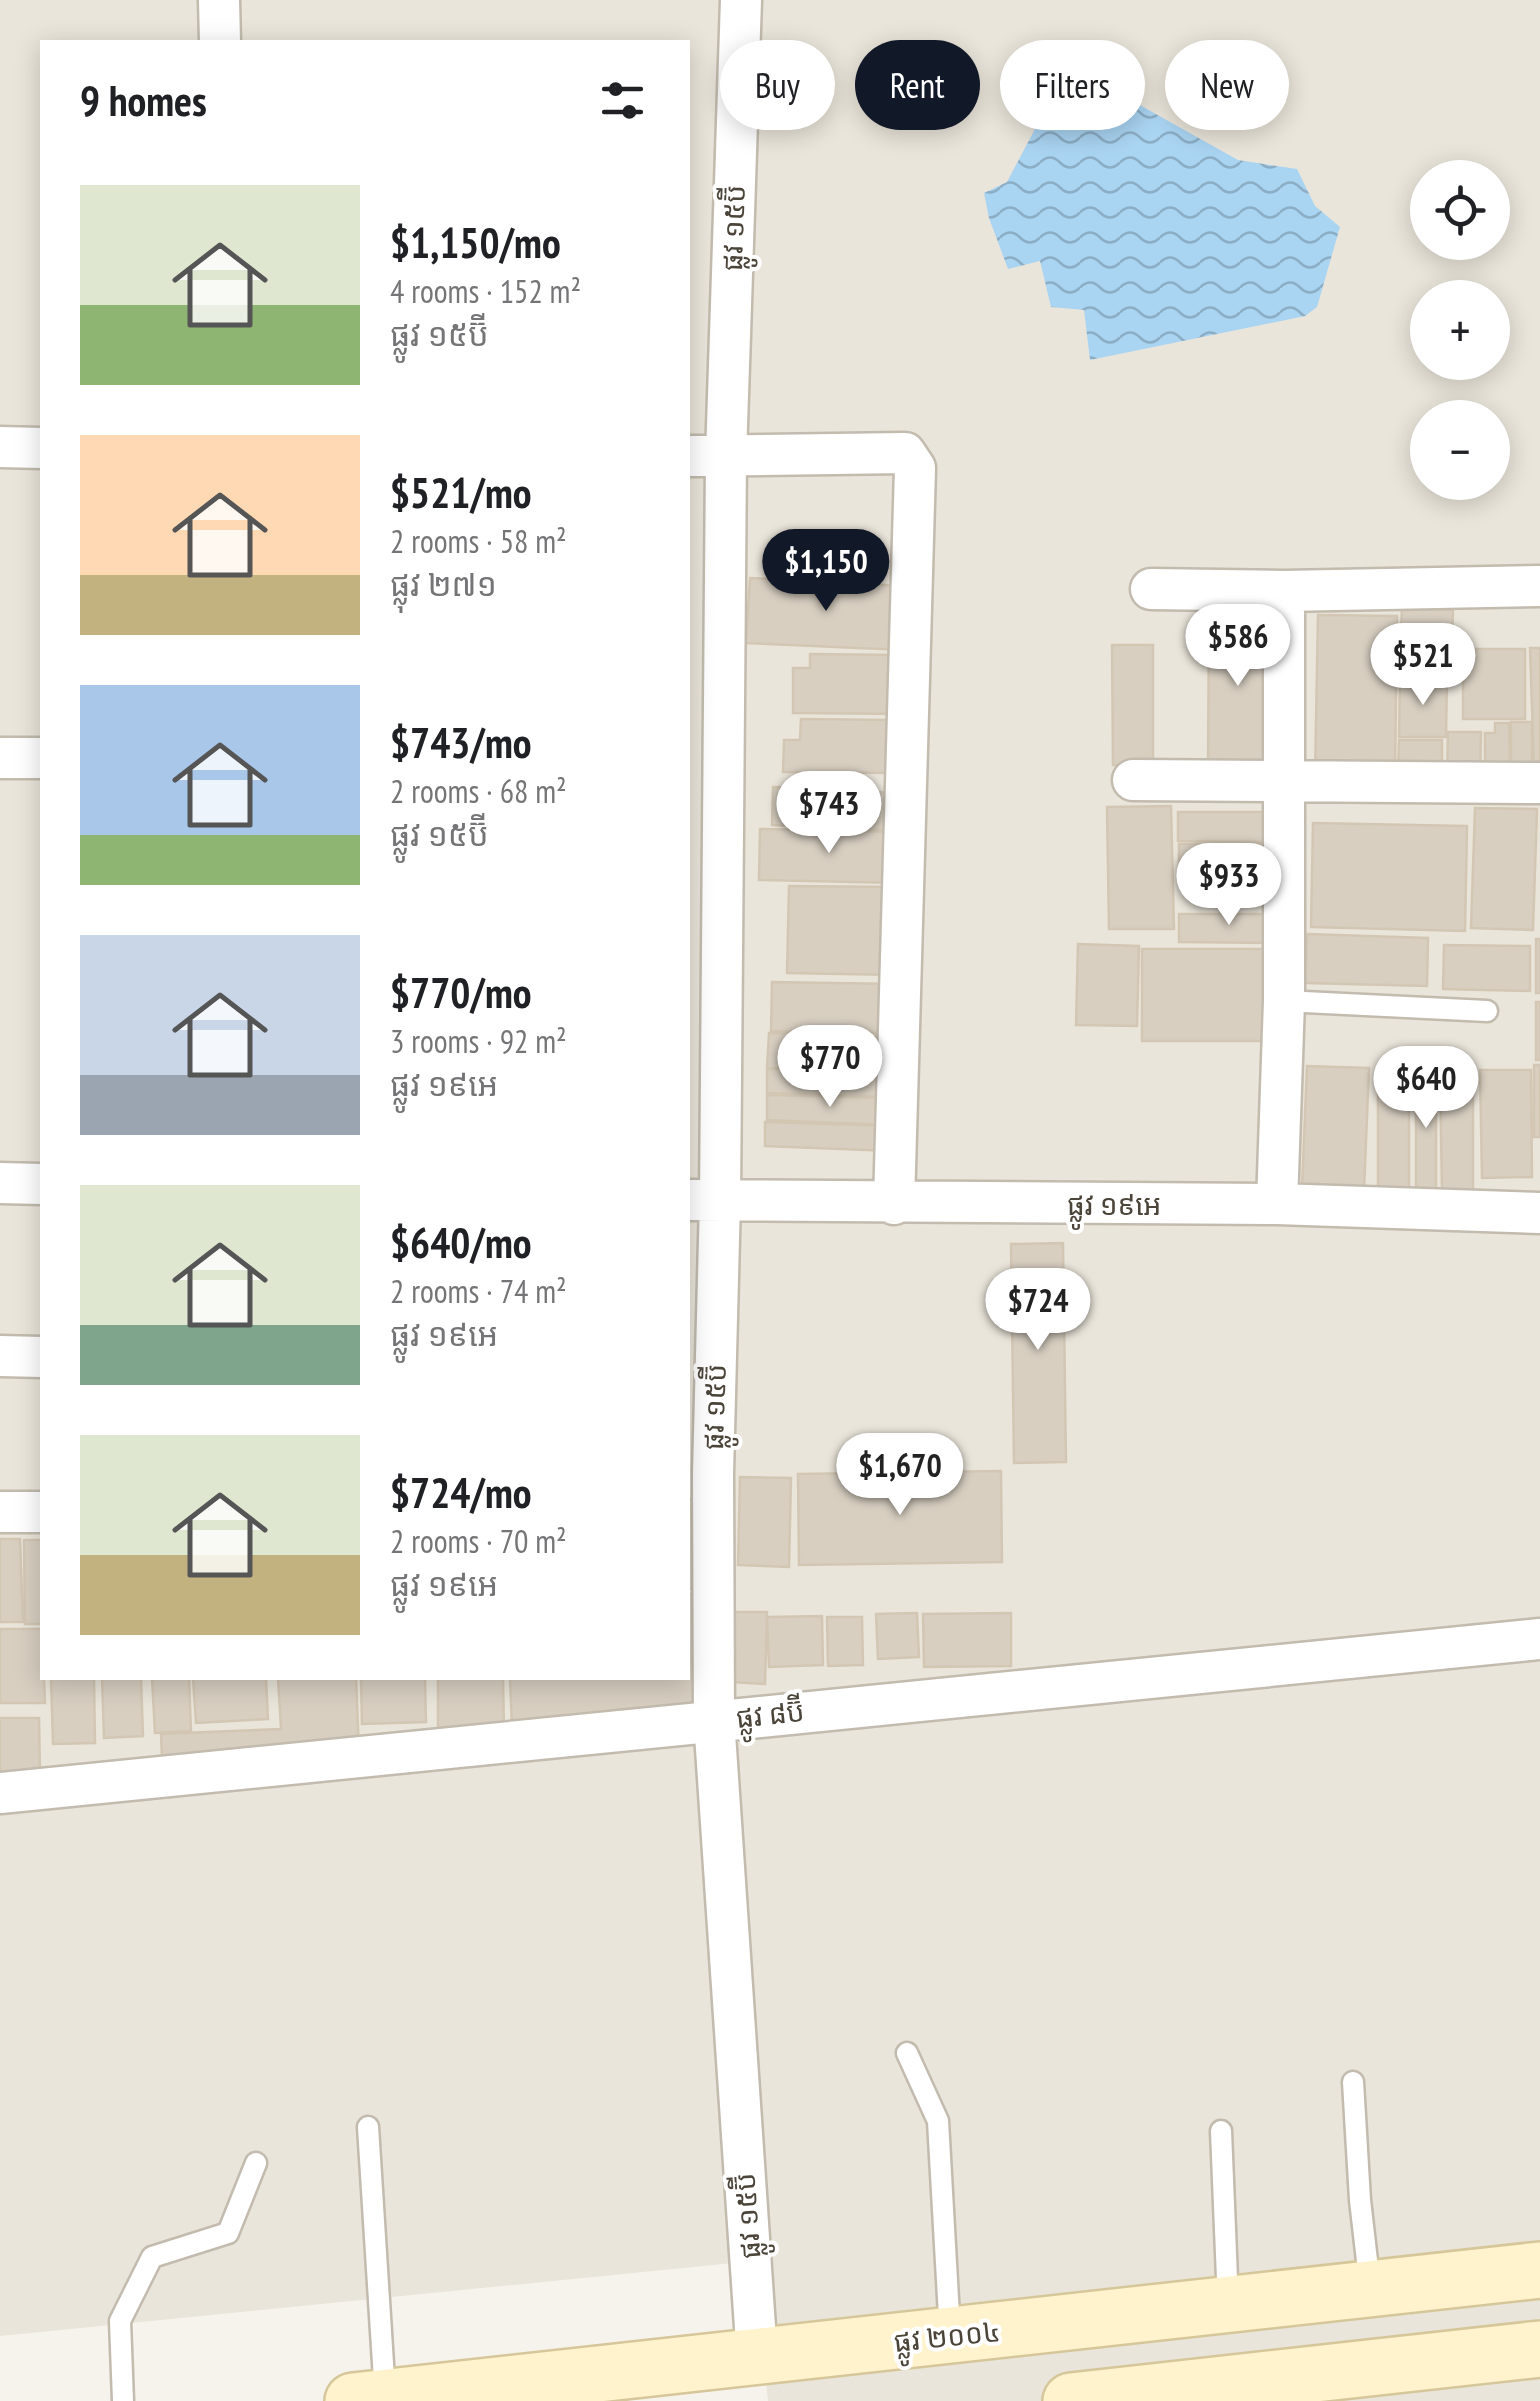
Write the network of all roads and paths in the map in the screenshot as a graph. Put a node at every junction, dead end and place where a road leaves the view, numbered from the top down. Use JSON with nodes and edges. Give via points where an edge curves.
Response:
{"nodes":[{"id":1,"x":219,"y":0,"type":"edge"},
{"id":2,"x":740,"y":0,"type":"edge"},
{"id":3,"x":220,"y":40,"type":"edge"},
{"id":4,"x":0,"y":447,"type":"edge"},
{"id":5,"x":40,"y":448,"type":"edge"},
{"id":6,"x":707,"y":456,"type":"edge"},
{"id":7,"x":1540,"y":586,"type":"edge"},
{"id":8,"x":1151,"y":589,"type":"dead end"},
{"id":9,"x":1284,"y":591,"type":"junction"},
{"id":10,"x":0,"y":758,"type":"edge"},
{"id":11,"x":40,"y":758,"type":"edge"},
{"id":12,"x":1133,"y":780,"type":"dead end"},
{"id":13,"x":1283,"y":781,"type":"junction"},
{"id":14,"x":1540,"y":783,"type":"edge"},
{"id":15,"x":1284,"y":1001,"type":"junction"},
{"id":16,"x":1487,"y":1011,"type":"dead end"},
{"id":17,"x":0,"y":1183,"type":"edge"},
{"id":18,"x":40,"y":1184,"type":"edge"},
{"id":19,"x":704,"y":1200,"type":"edge"},
{"id":20,"x":894,"y":1204,"type":"junction"},
{"id":21,"x":1277,"y":1204,"type":"junction"},
{"id":22,"x":1540,"y":1213,"type":"edge"},
{"id":23,"x":0,"y":1356,"type":"edge"},
{"id":24,"x":40,"y":1357,"type":"edge"},
{"id":25,"x":700,"y":1473,"type":"edge"},
{"id":26,"x":0,"y":1512,"type":"edge"},
{"id":27,"x":40,"y":1512,"type":"edge"},
{"id":28,"x":1540,"y":1639,"type":"edge"},
{"id":29,"x":714,"y":1719,"type":"junction"},
{"id":30,"x":0,"y":1793,"type":"edge"},
{"id":31,"x":907,"y":2053,"type":"dead end"},
{"id":32,"x":1353,"y":2082,"type":"dead end"},
{"id":33,"x":368,"y":2127,"type":"dead end"},
{"id":34,"x":1221,"y":2132,"type":"dead end"},
{"id":35,"x":256,"y":2164,"type":"dead end"},
{"id":36,"x":1540,"y":2270,"type":"edge"},
{"id":37,"x":1370,"y":2289,"type":"junction"},
{"id":38,"x":1228,"y":2305,"type":"junction"},
{"id":39,"x":950,"y":2335,"type":"junction"},
{"id":40,"x":1540,"y":2349,"type":"edge"},
{"id":41,"x":757,"y":2357,"type":"junction"},
{"id":42,"x":1294,"y":2389,"type":"edge"},
{"id":43,"x":369,"y":2399,"type":"edge"},
{"id":44,"x":123,"y":2401,"type":"edge"},
{"id":45,"x":1070,"y":2401,"type":"edge"}],
"edges":[{"from":1,"to":3,"type":"street"},
{"from":2,"to":6,"type":"street","name":"ផ្លូវ ១៥ប៊ី"},
{"from":4,"to":5,"type":"street"},
{"from":6,"to":19,"type":"street","name":"ផ្លូវ ១៥ប៊ី"},
{"from":6,"to":20,"type":"street","via":[[904,453],[915,468]]},
{"from":7,"to":9,"type":"street"},
{"from":8,"to":9,"type":"street"},
{"from":9,"to":13,"type":"street"},
{"from":10,"to":11,"type":"street"},
{"from":12,"to":13,"type":"street"},
{"from":13,"to":14,"type":"street"},
{"from":13,"to":15,"type":"street"},
{"from":15,"to":16,"type":"lane"},
{"from":15,"to":21,"type":"street"},
{"from":17,"to":18,"type":"street"},
{"from":19,"to":20,"type":"street","name":"ផ្លូវ ១៩អេ"},
{"from":19,"to":25,"type":"street","name":"ផ្លូវ ១៥ប៊ី"},
{"from":20,"to":21,"type":"street","name":"ផ្លូវ ១៩អេ"},
{"from":21,"to":22,"type":"street","name":"ផ្លូវ ១៩អេ"},
{"from":23,"to":24,"type":"street"},
{"from":25,"to":29,"type":"street","name":"ផ្លូវ ១៥ប៊ី"},
{"from":26,"to":27,"type":"street"},
{"from":28,"to":29,"type":"street","name":"ផ្លូវ ៨ប៊ី"},
{"from":29,"to":30,"type":"street","name":"ផ្លូវ ៨ប៊ី"},
{"from":29,"to":41,"type":"street","name":"ផ្លូវ ១៥ប៊ី"},
{"from":31,"to":39,"type":"lane","via":[[938,2121]]},
{"from":32,"to":37,"type":"lane"},
{"from":33,"to":43,"type":"lane"},
{"from":34,"to":38,"type":"lane"},
{"from":35,"to":44,"type":"lane","via":[[228,2233],[152,2257],[120,2321]]},
{"from":36,"to":37,"type":"main road","name":"ផ្លូវ ២០០៤"},
{"from":37,"to":38,"type":"main road","name":"ផ្លូវ ២០០៤"},
{"from":38,"to":39,"type":"main road","name":"ផ្លូវ ២០០៤"},
{"from":39,"to":41,"type":"main road","name":"ផ្លូវ ២០០៤"},
{"from":40,"to":42,"type":"main road"},
{"from":41,"to":43,"type":"main road","name":"ផ្លូវ ២០០៤"},
{"from":42,"to":45,"type":"main road"}]}
